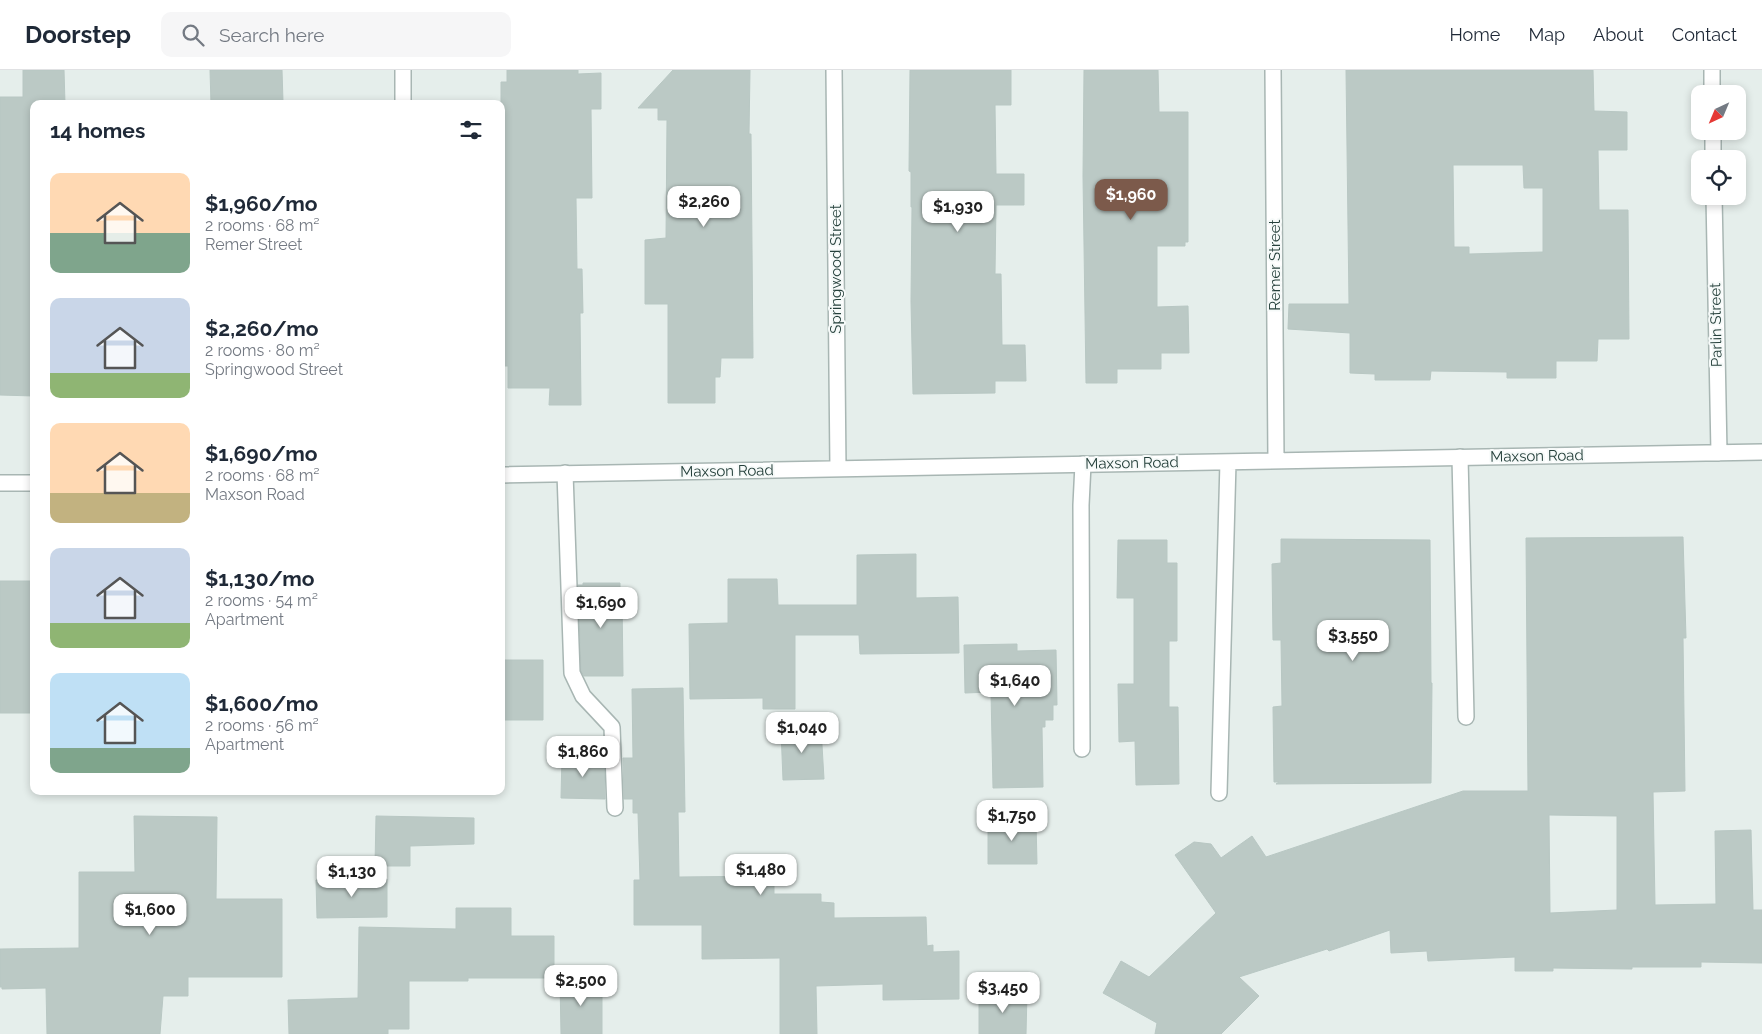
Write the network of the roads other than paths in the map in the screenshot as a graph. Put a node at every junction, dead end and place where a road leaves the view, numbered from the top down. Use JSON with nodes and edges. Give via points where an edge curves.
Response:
{"nodes":[{"id":1,"x":403,"y":70,"type":"edge"},
{"id":2,"x":834,"y":70,"type":"edge"},
{"id":3,"x":1273,"y":70,"type":"edge"},
{"id":4,"x":1712,"y":70,"type":"edge"},
{"id":5,"x":1712,"y":85,"type":"edge"},
{"id":6,"x":403,"y":100,"type":"edge"},
{"id":7,"x":1714,"y":205,"type":"edge"},
{"id":8,"x":1762,"y":452,"type":"edge"},
{"id":9,"x":1719,"y":453,"type":"junction"},
{"id":10,"x":1460,"y":457,"type":"junction"},
{"id":11,"x":1276,"y":460,"type":"junction"},
{"id":12,"x":1228,"y":462,"type":"junction"},
{"id":13,"x":1084,"y":464,"type":"junction"},
{"id":14,"x":838,"y":469,"type":"junction"},
{"id":15,"x":565,"y":473,"type":"junction"},
{"id":16,"x":505,"y":474,"type":"edge"},
{"id":17,"x":0,"y":483,"type":"edge"},
{"id":18,"x":30,"y":483,"type":"edge"},
{"id":19,"x":1466,"y":717,"type":"dead end"},
{"id":20,"x":1082,"y":749,"type":"dead end"},
{"id":21,"x":1219,"y":793,"type":"dead end"},
{"id":22,"x":615,"y":808,"type":"dead end"}],
"edges":[{"from":1,"to":6,"type":"street"},
{"from":2,"to":14,"type":"street","name":"Springwood Street"},
{"from":3,"to":11,"type":"street","name":"Remer Street"},
{"from":4,"to":5,"type":"street"},
{"from":7,"to":9,"type":"street","name":"Parlin Street"},
{"from":8,"to":9,"type":"street","name":"Maxson Road"},
{"from":9,"to":10,"type":"street","name":"Maxson Road"},
{"from":10,"to":11,"type":"street","name":"Maxson Road"},
{"from":10,"to":19,"type":"street"},
{"from":11,"to":12,"type":"street","name":"Maxson Road"},
{"from":12,"to":13,"type":"street","name":"Maxson Road"},
{"from":12,"to":21,"type":"street"},
{"from":13,"to":14,"type":"street","name":"Maxson Road"},
{"from":13,"to":20,"type":"street","via":[[1081,505]]},
{"from":14,"to":15,"type":"street","name":"Maxson Road"},
{"from":15,"to":16,"type":"street","name":"Maxson Road"},
{"from":15,"to":22,"type":"street","via":[[572,673],[584,696],[612,727]]},
{"from":17,"to":18,"type":"street"}]}
